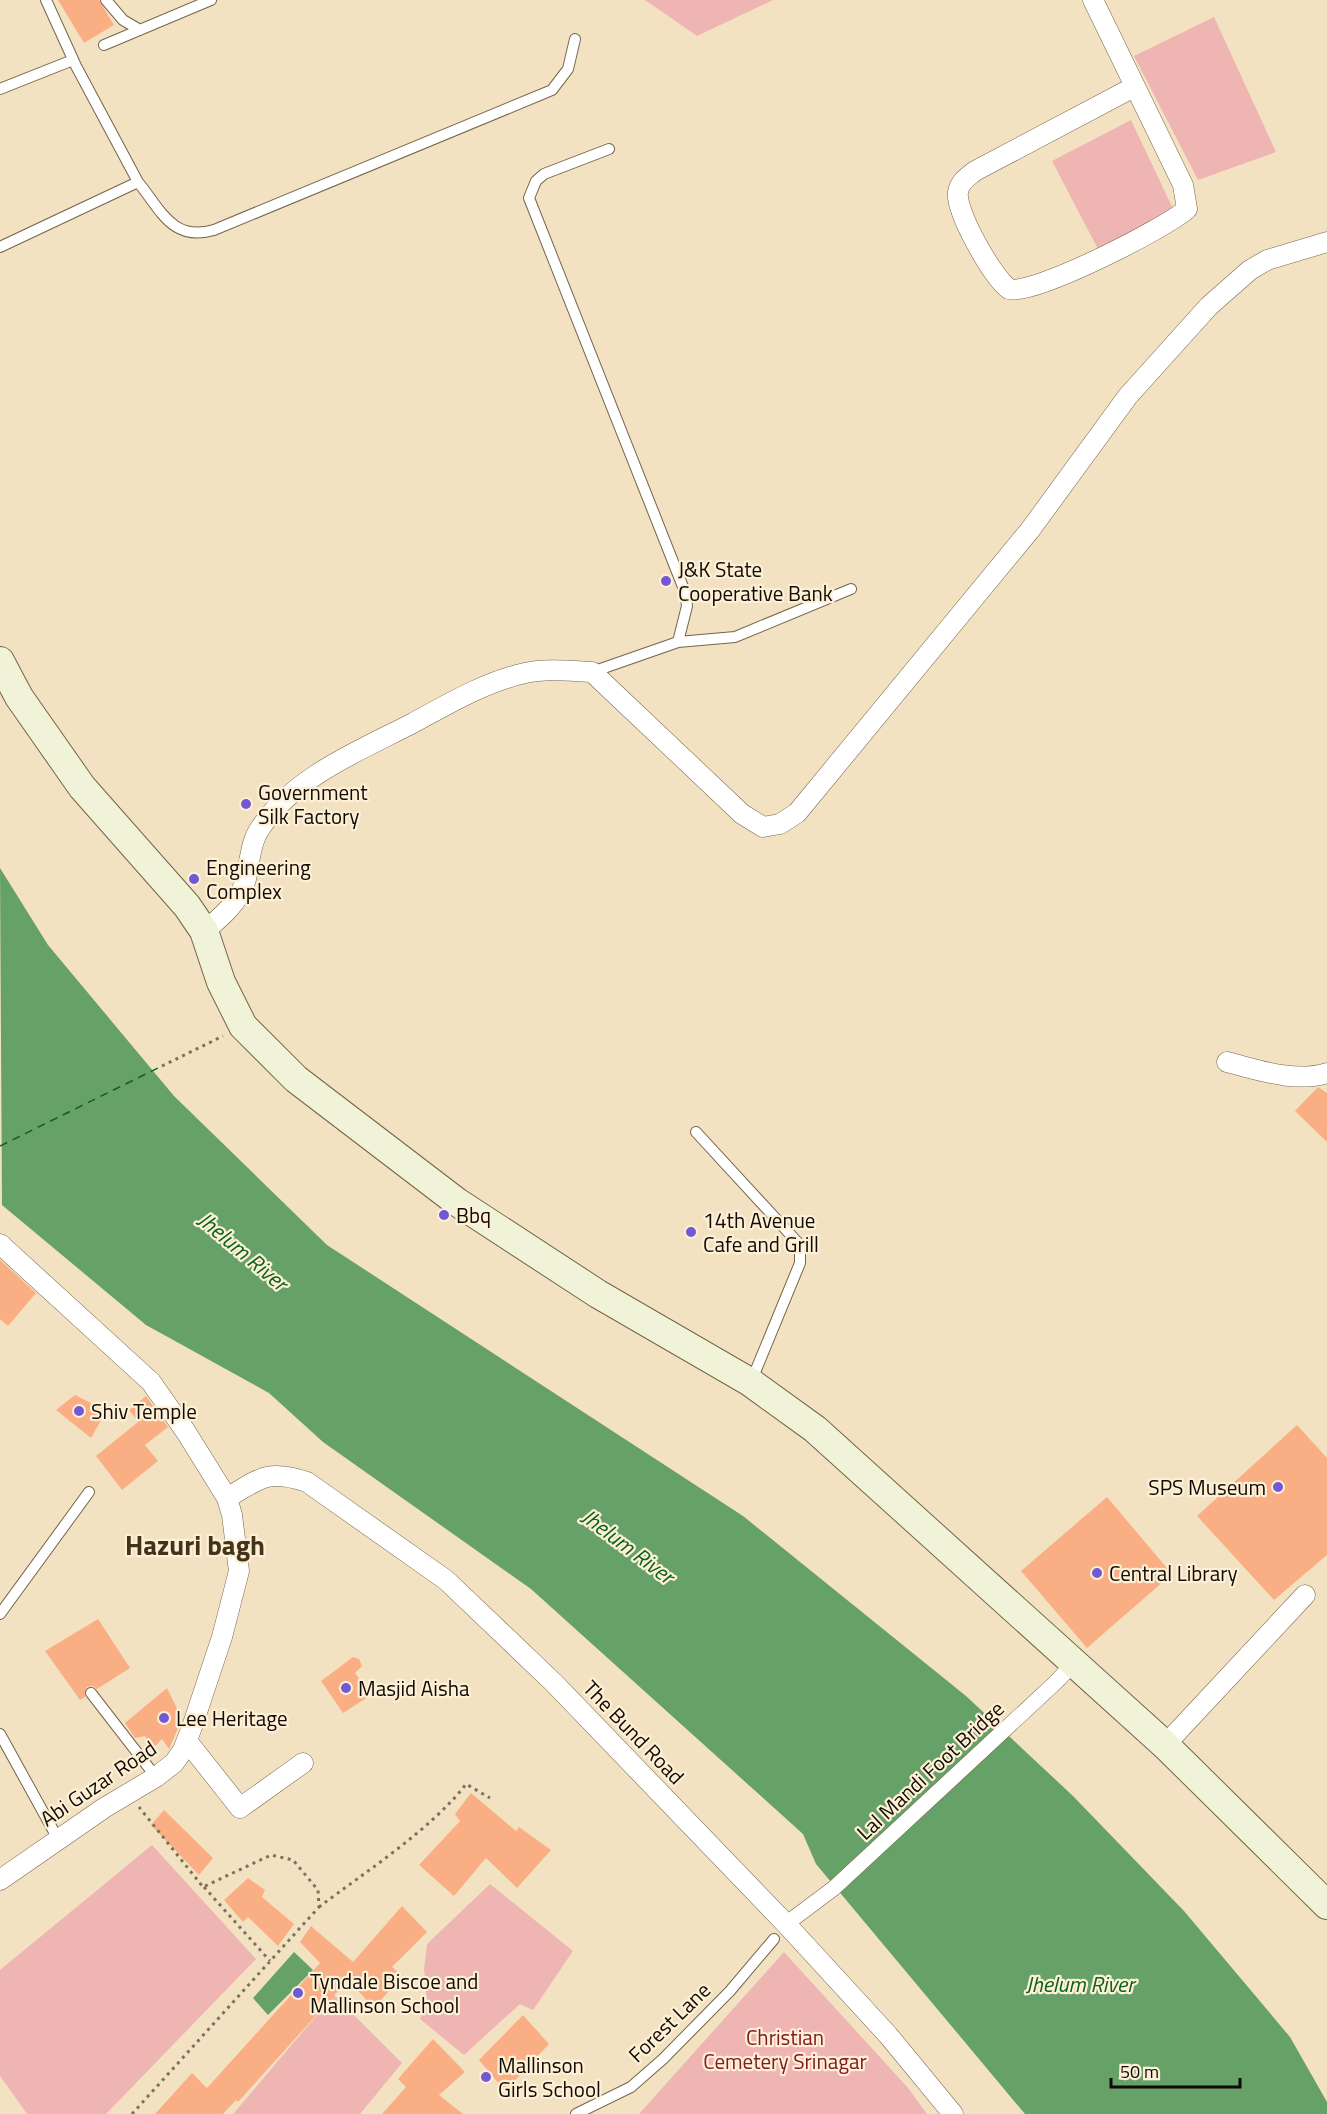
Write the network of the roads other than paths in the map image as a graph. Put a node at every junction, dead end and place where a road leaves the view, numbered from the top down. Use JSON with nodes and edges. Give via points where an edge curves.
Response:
{"nodes":[{"id":1,"x":46,"y":0,"type":"edge"},
{"id":2,"x":106,"y":0,"type":"edge"},
{"id":3,"x":211,"y":0,"type":"edge"},
{"id":4,"x":1093,"y":0,"type":"edge"},
{"id":5,"x":140,"y":30,"type":"junction"},
{"id":6,"x":575,"y":39,"type":"dead end"},
{"id":7,"x":104,"y":45,"type":"dead end"},
{"id":8,"x":73,"y":60,"type":"junction"},
{"id":9,"x":1134,"y":87,"type":"junction"},
{"id":10,"x":0,"y":89,"type":"edge"},
{"id":11,"x":609,"y":149,"type":"dead end"},
{"id":12,"x":138,"y":182,"type":"junction"},
{"id":13,"x":1327,"y":242,"type":"edge"},
{"id":14,"x":0,"y":248,"type":"edge"},
{"id":15,"x":851,"y":589,"type":"dead end"},
{"id":16,"x":678,"y":642,"type":"junction"},
{"id":17,"x":0,"y":662,"type":"edge"},
{"id":18,"x":592,"y":672,"type":"junction"},
{"id":19,"x":204,"y":931,"type":"junction"},
{"id":20,"x":1227,"y":1062,"type":"dead end"},
{"id":21,"x":1327,"y":1073,"type":"edge"},
{"id":22,"x":696,"y":1131,"type":"dead end"},
{"id":23,"x":0,"y":1244,"type":"edge"},
{"id":24,"x":750,"y":1382,"type":"junction"},
{"id":25,"x":89,"y":1492,"type":"dead end"},
{"id":26,"x":227,"y":1498,"type":"junction"},
{"id":27,"x":1305,"y":1595,"type":"dead end"},
{"id":28,"x":0,"y":1614,"type":"edge"},
{"id":29,"x":1075,"y":1662,"type":"junction"},
{"id":30,"x":91,"y":1693,"type":"dead end"},
{"id":31,"x":0,"y":1734,"type":"edge"},
{"id":32,"x":187,"y":1741,"type":"junction"},
{"id":33,"x":1165,"y":1745,"type":"junction"},
{"id":34,"x":303,"y":1763,"type":"dead end"},
{"id":35,"x":156,"y":1777,"type":"junction"},
{"id":36,"x":58,"y":1839,"type":"junction"},
{"id":37,"x":0,"y":1880,"type":"edge"},
{"id":38,"x":1327,"y":1906,"type":"edge"},
{"id":39,"x":780,"y":1931,"type":"junction"},
{"id":40,"x":576,"y":2114,"type":"edge"},
{"id":41,"x":953,"y":2114,"type":"edge"}],
"edges":[{"from":1,"to":8,"type":"lane"},
{"from":2,"to":5,"type":"lane","via":[[123,20]]},
{"from":3,"to":5,"type":"lane"},
{"from":4,"to":9,"type":"street"},
{"from":5,"to":7,"type":"lane"},
{"from":6,"to":12,"type":"lane","via":[[568,69],[552,90],[214,230],[196,234],[177,228]]},
{"from":8,"to":10,"type":"lane"},
{"from":8,"to":12,"type":"lane"},
{"from":9,"to":9,"type":"street","via":[[962,181],[958,193],[960,208],[996,275],[1009,289],[1019,291],[1046,282],[1168,225],[1187,209],[1183,184]]},
{"from":11,"to":16,"type":"lane","via":[[544,174],[536,181],[529,198],[685,592],[687,606]]},
{"from":12,"to":14,"type":"lane"},
{"from":13,"to":18,"type":"street","via":[[1267,260],[1209,306],[1128,396],[1030,530],[916,672],[797,813],[780,824],[763,827],[742,814]]},
{"from":15,"to":16,"type":"lane","via":[[735,637]]},
{"from":16,"to":18,"type":"lane"},
{"from":17,"to":19,"type":"main road","via":[[19,697],[82,788],[187,906]]},
{"from":18,"to":19,"type":"street","via":[[546,670],[497,682],[462,697],[311,780],[274,809],[259,829],[237,899]]},
{"from":19,"to":24,"type":"main road","via":[[221,982],[243,1026],[296,1079],[457,1202],[598,1294]]},
{"from":20,"to":21,"type":"street","via":[[1281,1076],[1316,1077]]},
{"from":22,"to":24,"type":"lane","via":[[800,1245],[800,1263]]},
{"from":23,"to":26,"type":"street","name":"Abi Guzar Road","via":[[151,1382]]},
{"from":24,"to":29,"type":"main road","via":[[815,1429]]},
{"from":25,"to":28,"type":"lane"},
{"from":26,"to":32,"type":"street","name":"Abi Guzar Road","via":[[239,1571]]},
{"from":26,"to":39,"type":"street","name":"The Bund Road","via":[[260,1479],[281,1473],[307,1482],[446,1580],[554,1683]]},
{"from":27,"to":33,"type":"street"},
{"from":29,"to":33,"type":"main road"},
{"from":29,"to":39,"type":"street","name":"Lal Mandi Foot Bridge","via":[[834,1888]]},
{"from":30,"to":35,"type":"lane"},
{"from":31,"to":36,"type":"lane"},
{"from":32,"to":34,"type":"street","via":[[240,1808]]},
{"from":32,"to":35,"type":"street","name":"Abi Guzar Road","via":[[174,1763]]},
{"from":33,"to":38,"type":"main road"},
{"from":35,"to":36,"type":"street","name":"Abi Guzar Road"},
{"from":36,"to":37,"type":"street","name":"Abi Guzar Road"},
{"from":39,"to":40,"type":"lane","name":"Forest Lane","via":[[730,1991],[663,2059],[631,2086]]},
{"from":39,"to":41,"type":"street","name":"The Bund Road","via":[[910,2061]]}]}
